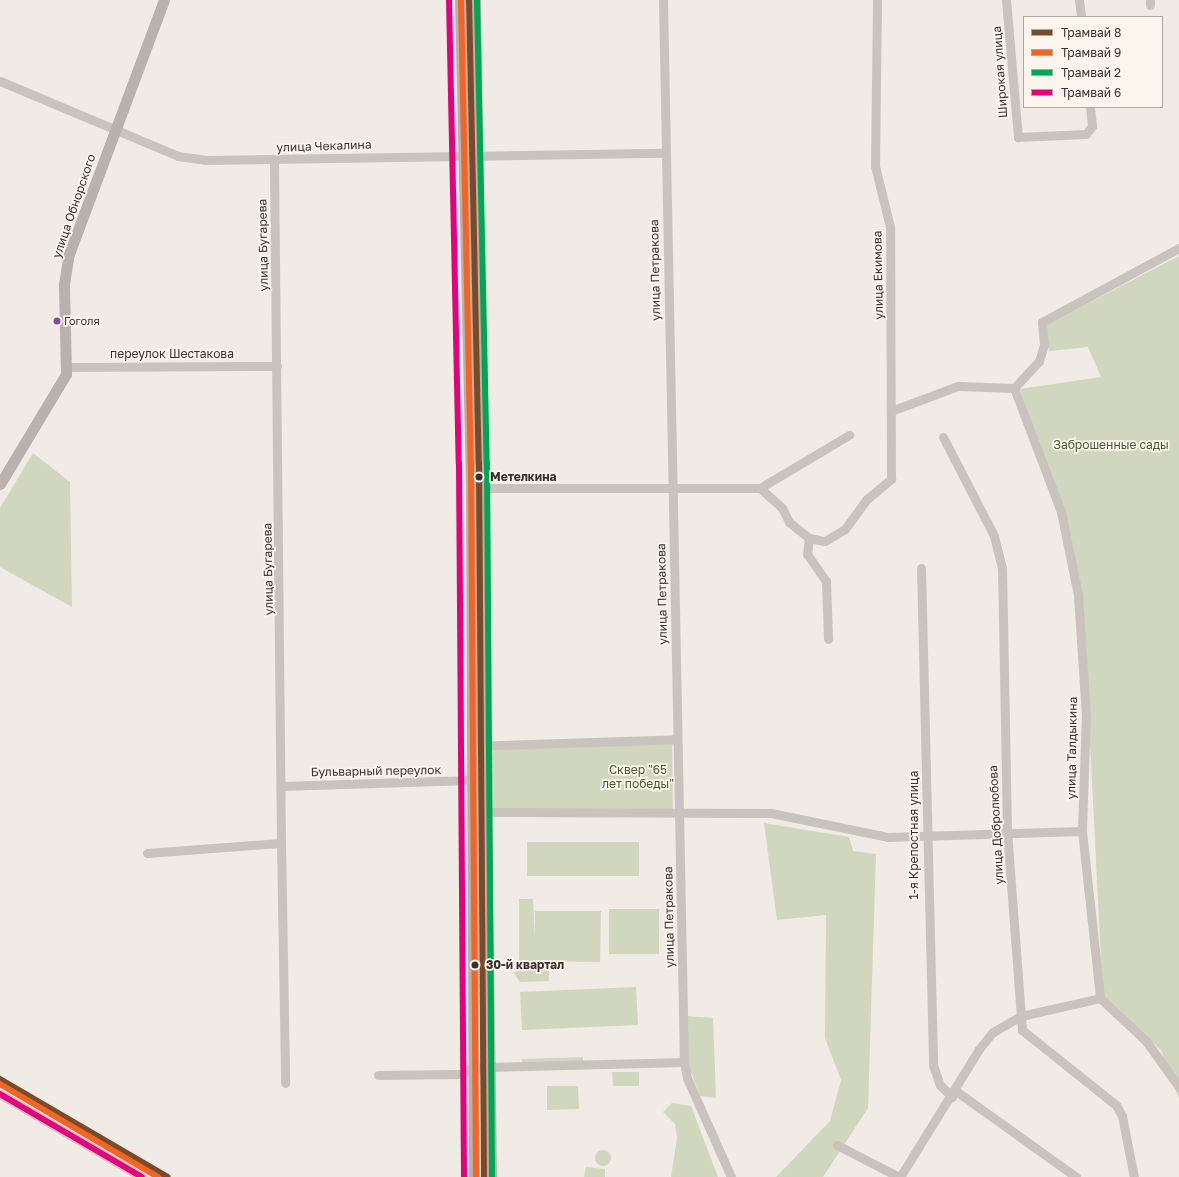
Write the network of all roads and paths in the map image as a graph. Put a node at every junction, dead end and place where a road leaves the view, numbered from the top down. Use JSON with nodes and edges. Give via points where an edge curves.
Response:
{"nodes":[{"id":1,"x":164,"y":0,"type":"edge"},
{"id":2,"x":460,"y":0,"type":"edge"},
{"id":3,"x":475,"y":0,"type":"edge"},
{"id":4,"x":663,"y":0,"type":"edge"},
{"id":5,"x":877,"y":0,"type":"edge"},
{"id":6,"x":1006,"y":0,"type":"edge"},
{"id":7,"x":1079,"y":0,"type":"edge"},
{"id":8,"x":1081,"y":16,"type":"edge"},
{"id":9,"x":0,"y":80,"type":"edge"},
{"id":10,"x":1090,"y":108,"type":"edge"},
{"id":11,"x":115,"y":127,"type":"junction"},
{"id":12,"x":665,"y":153,"type":"junction"},
{"id":13,"x":462,"y":154,"type":"junction"},
{"id":14,"x":478,"y":154,"type":"junction"},
{"id":15,"x":274,"y":160,"type":"junction"},
{"id":16,"x":1179,"y":248,"type":"edge"},
{"id":17,"x":277,"y":366,"type":"junction"},
{"id":18,"x":68,"y":367,"type":"junction"},
{"id":19,"x":1014,"y":388,"type":"junction"},
{"id":20,"x":891,"y":411,"type":"junction"},
{"id":21,"x":849,"y":435,"type":"dead end"},
{"id":22,"x":943,"y":437,"type":"dead end"},
{"id":23,"x":0,"y":484,"type":"edge"},
{"id":24,"x":672,"y":486,"type":"junction"},
{"id":25,"x":483,"y":488,"type":"junction"},
{"id":26,"x":760,"y":488,"type":"junction"},
{"id":27,"x":809,"y":538,"type":"junction"},
{"id":28,"x":920,"y":568,"type":"dead end"},
{"id":29,"x":828,"y":639,"type":"dead end"},
{"id":30,"x":677,"y":739,"type":"junction"},
{"id":31,"x":486,"y":745,"type":"junction"},
{"id":32,"x":471,"y":746,"type":"junction"},
{"id":33,"x":471,"y":780,"type":"junction"},
{"id":34,"x":281,"y":786,"type":"junction"},
{"id":35,"x":486,"y":812,"type":"junction"},
{"id":36,"x":678,"y":813,"type":"junction"},
{"id":37,"x":1007,"y":831,"type":"junction"},
{"id":38,"x":1082,"y":831,"type":"junction"},
{"id":39,"x":925,"y":836,"type":"junction"},
{"id":40,"x":281,"y":843,"type":"junction"},
{"id":41,"x":147,"y":853,"type":"dead end"},
{"id":42,"x":1100,"y":998,"type":"junction"},
{"id":43,"x":1021,"y":1016,"type":"junction"},
{"id":44,"x":684,"y":1062,"type":"junction"},
{"id":45,"x":489,"y":1067,"type":"junction"},
{"id":46,"x":472,"y":1068,"type":"junction"},
{"id":47,"x":378,"y":1075,"type":"dead end"},
{"id":48,"x":285,"y":1083,"type":"dead end"},
{"id":49,"x":1179,"y":1087,"type":"edge"},
{"id":50,"x":0,"y":1094,"type":"edge"},
{"id":51,"x":954,"y":1094,"type":"junction"},
{"id":52,"x":837,"y":1145,"type":"dead end"},
{"id":53,"x":142,"y":1177,"type":"edge"},
{"id":54,"x":474,"y":1177,"type":"edge"},
{"id":55,"x":492,"y":1177,"type":"edge"},
{"id":56,"x":731,"y":1177,"type":"edge"},
{"id":57,"x":899,"y":1177,"type":"edge"},
{"id":58,"x":1076,"y":1177,"type":"edge"},
{"id":59,"x":1134,"y":1177,"type":"edge"}],
"edges":[{"from":1,"to":11,"type":"main road","name":"улица Обнорского"},
{"from":2,"to":13,"type":"main road"},
{"from":3,"to":14,"type":"main road"},
{"from":4,"to":12,"type":"street","name":"улица Петракова"},
{"from":5,"to":20,"type":"street","name":"улица Екимова","via":[[875,166],[890,228]]},
{"from":6,"to":10,"type":"street","name":"Широкая улица","via":[[1017,133],[1023,140],[1086,134],[1092,126]]},
{"from":7,"to":8,"type":"street"},
{"from":9,"to":11,"type":"street","name":"улица Чекалина"},
{"from":11,"to":15,"type":"street","name":"улица Чекалина","via":[[178,156],[205,160]]},
{"from":11,"to":18,"type":"main road","name":"улица Обнорского","via":[[66,267]]},
{"from":12,"to":14,"type":"street","name":"улица Чекалина"},
{"from":12,"to":24,"type":"street","name":"улица Петракова"},
{"from":13,"to":14,"type":"street","name":"улица Чекалина"},
{"from":13,"to":15,"type":"street","name":"улица Чекалина"},
{"from":13,"to":32,"type":"main road","via":[[471,488]]},
{"from":14,"to":25,"type":"main road"},
{"from":15,"to":17,"type":"street","name":"улица Бугарева"},
{"from":16,"to":19,"type":"street","via":[[1042,322],[1044,345],[1039,361]]},
{"from":17,"to":18,"type":"street","name":"переулок Шестакова"},
{"from":17,"to":34,"type":"street","name":"улица Бугарева"},
{"from":18,"to":23,"type":"main road","name":"улица Обнорского","via":[[49,405]]},
{"from":19,"to":20,"type":"street","via":[[958,386]]},
{"from":19,"to":38,"type":"street","name":"улица Талдыкина","via":[[1061,512],[1078,595],[1086,714]]},
{"from":20,"to":27,"type":"street","name":"улица Екимова","via":[[891,479],[866,500],[844,530],[825,541]]},
{"from":21,"to":26,"type":"street"},
{"from":22,"to":37,"type":"street","name":"улица Добролюбова","via":[[994,536],[1002,568]]},
{"from":24,"to":25,"type":"street"},
{"from":24,"to":26,"type":"street"},
{"from":24,"to":30,"type":"street","name":"улица Петракова"},
{"from":25,"to":31,"type":"main road"},
{"from":26,"to":27,"type":"street","via":[[782,508],[789,522]]},
{"from":27,"to":29,"type":"street","via":[[807,554],[826,581]]},
{"from":28,"to":39,"type":"street","name":"1-я Крепостная улица"},
{"from":30,"to":31,"type":"street"},
{"from":30,"to":36,"type":"street","name":"улица Петракова"},
{"from":31,"to":32,"type":"street"},
{"from":31,"to":35,"type":"main road"},
{"from":32,"to":33,"type":"main road"},
{"from":33,"to":34,"type":"street","name":"Бульварный переулок"},
{"from":33,"to":46,"type":"main road"},
{"from":34,"to":40,"type":"street","name":"улица Бугарева"},
{"from":35,"to":36,"type":"street"},
{"from":35,"to":45,"type":"main road"},
{"from":36,"to":39,"type":"street","via":[[771,813],[888,837]]},
{"from":36,"to":44,"type":"street","name":"улица Петракова"},
{"from":37,"to":38,"type":"street"},
{"from":37,"to":39,"type":"street"},
{"from":37,"to":43,"type":"street","name":"улица Добролюбова"},
{"from":38,"to":42,"type":"street","name":"улица Талдыкина"},
{"from":39,"to":51,"type":"street","name":"1-я Крепостная улица","via":[[933,1065],[940,1085]]},
{"from":40,"to":41,"type":"street"},
{"from":40,"to":48,"type":"street","name":"улица Бугарева"},
{"from":42,"to":43,"type":"street"},
{"from":42,"to":49,"type":"street","via":[[1146,1041]]},
{"from":43,"to":51,"type":"street","via":[[994,1032],[979,1049]]},
{"from":43,"to":59,"type":"street","name":"улица Добролюбова","via":[[1022,1030],[1116,1105],[1122,1116]]},
{"from":44,"to":45,"type":"street"},
{"from":44,"to":56,"type":"street","name":"улица Петракова","via":[[687,1078]]},
{"from":45,"to":46,"type":"street"},
{"from":45,"to":55,"type":"main road"},
{"from":46,"to":47,"type":"street","via":[[461,1074]]},
{"from":46,"to":54,"type":"main road"},
{"from":50,"to":53,"type":"street"},
{"from":51,"to":57,"type":"street"},
{"from":51,"to":58,"type":"street","name":"1-я Крепостная улица"},
{"from":52,"to":57,"type":"street"}]}
